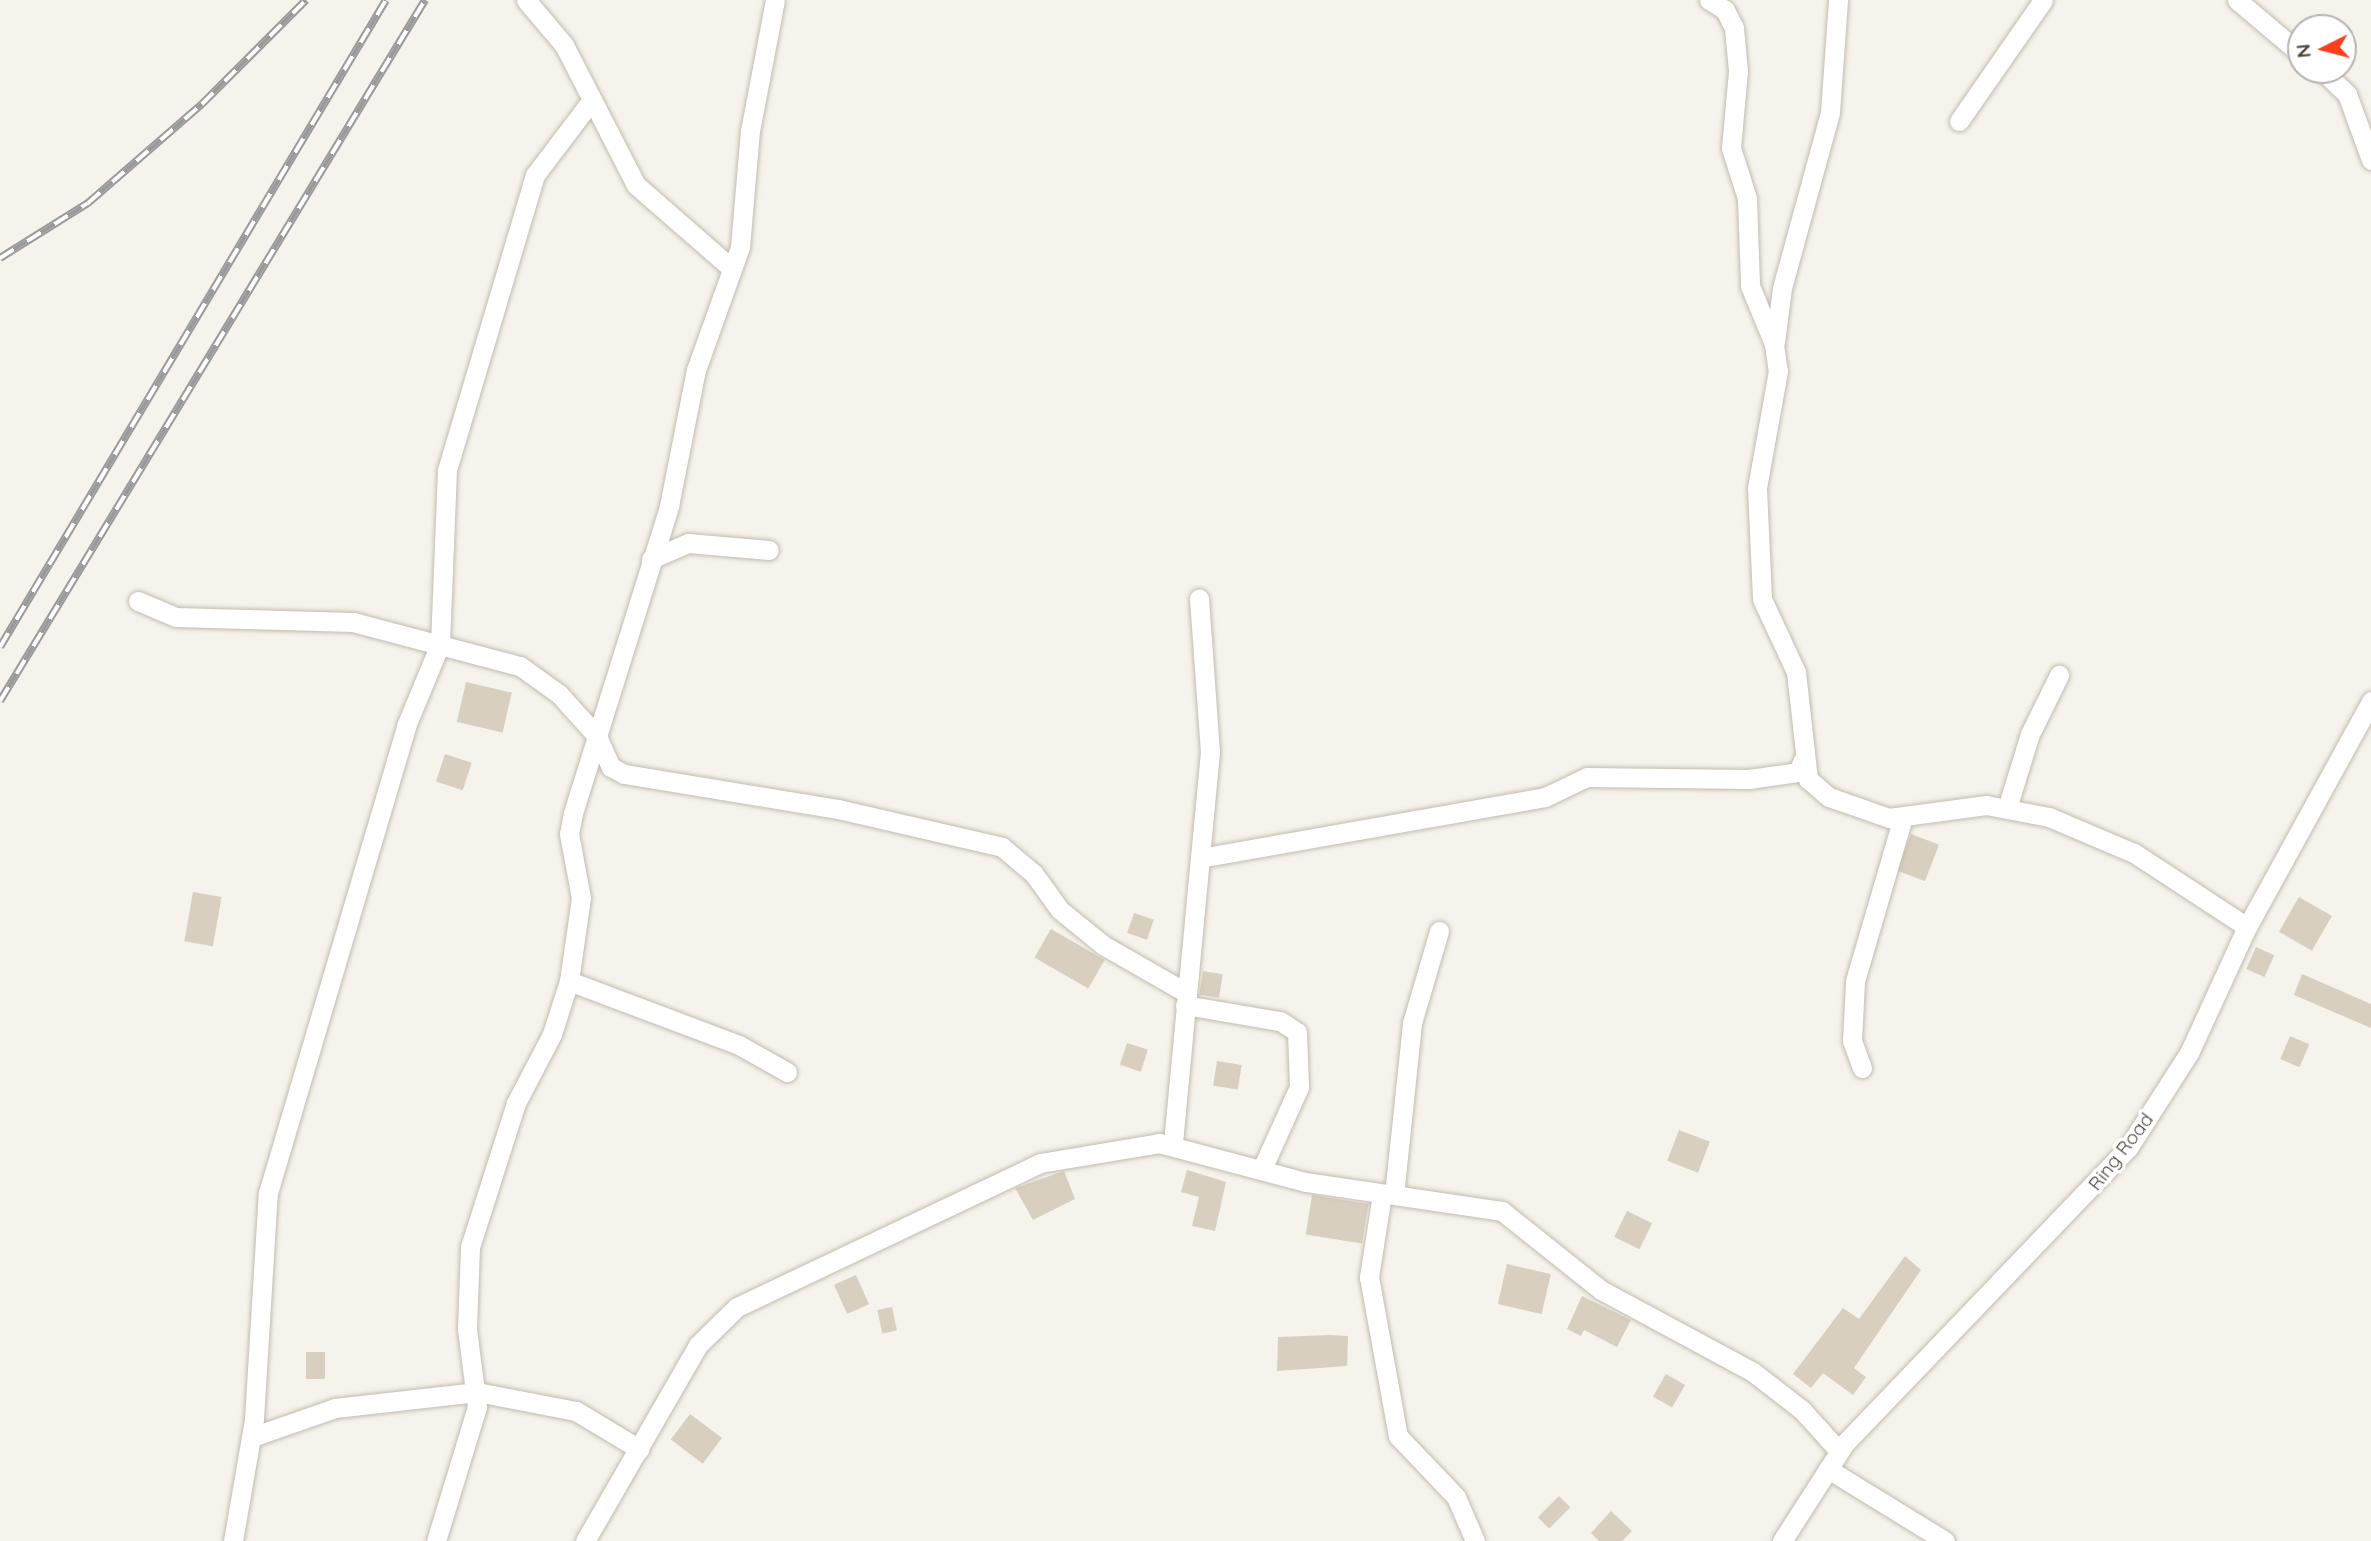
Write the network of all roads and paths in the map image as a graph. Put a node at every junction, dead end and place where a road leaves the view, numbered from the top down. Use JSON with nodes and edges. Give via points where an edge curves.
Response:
{"nodes":[{"id":1,"x":526,"y":0,"type":"edge"},
{"id":2,"x":775,"y":0,"type":"edge"},
{"id":3,"x":1709,"y":0,"type":"edge"},
{"id":4,"x":1838,"y":0,"type":"edge"},
{"id":5,"x":2043,"y":0,"type":"edge"},
{"id":6,"x":2237,"y":0,"type":"edge"},
{"id":7,"x":2287,"y":42,"type":"edge"},
{"id":8,"x":2337,"y":84,"type":"edge"},
{"id":9,"x":592,"y":100,"type":"junction"},
{"id":10,"x":1959,"y":121,"type":"dead end"},
{"id":11,"x":2371,"y":160,"type":"edge"},
{"id":12,"x":730,"y":267,"type":"junction"},
{"id":13,"x":1774,"y":344,"type":"junction"},
{"id":14,"x":769,"y":550,"type":"dead end"},
{"id":15,"x":651,"y":559,"type":"junction"},
{"id":16,"x":1199,"y":598,"type":"dead end"},
{"id":17,"x":138,"y":601,"type":"dead end"},
{"id":18,"x":440,"y":644,"type":"junction"},
{"id":19,"x":2059,"y":675,"type":"dead end"},
{"id":20,"x":2371,"y":701,"type":"edge"},
{"id":21,"x":597,"y":736,"type":"junction"},
{"id":22,"x":1802,"y":762,"type":"junction"},
{"id":23,"x":2008,"y":804,"type":"junction"},
{"id":24,"x":1903,"y":817,"type":"junction"},
{"id":25,"x":1200,"y":858,"type":"junction"},
{"id":26,"x":2247,"y":927,"type":"junction"},
{"id":27,"x":1439,"y":931,"type":"dead end"},
{"id":28,"x":569,"y":981,"type":"junction"},
{"id":29,"x":1185,"y":999,"type":"junction"},
{"id":30,"x":1862,"y":1068,"type":"dead end"},
{"id":31,"x":787,"y":1072,"type":"dead end"},
{"id":32,"x":1173,"y":1143,"type":"junction"},
{"id":33,"x":1262,"y":1169,"type":"junction"},
{"id":34,"x":1388,"y":1195,"type":"junction"},
{"id":35,"x":477,"y":1392,"type":"junction"},
{"id":36,"x":252,"y":1437,"type":"junction"},
{"id":37,"x":639,"y":1449,"type":"junction"},
{"id":38,"x":1839,"y":1451,"type":"junction"},
{"id":39,"x":1828,"y":1469,"type":"junction"},
{"id":40,"x":233,"y":1541,"type":"edge"},
{"id":41,"x":436,"y":1541,"type":"edge"},
{"id":42,"x":585,"y":1541,"type":"edge"},
{"id":43,"x":1475,"y":1541,"type":"edge"},
{"id":44,"x":1782,"y":1541,"type":"edge"},
{"id":45,"x":1945,"y":1541,"type":"edge"}],
"edges":[{"from":1,"to":9,"type":"street","via":[[565,45]]},
{"from":2,"to":12,"type":"street","via":[[750,131],[747,216]]},
{"from":3,"to":13,"type":"street","via":[[1725,10],[1734,28],[1738,71],[1731,148],[1746,198],[1750,286]]},
{"from":4,"to":13,"type":"street","via":[[1830,112],[1782,288]]},
{"from":5,"to":10,"type":"street"},
{"from":6,"to":7,"type":"street"},
{"from":8,"to":11,"type":"street","via":[[2347,94]]},
{"from":9,"to":12,"type":"street","via":[[636,185]]},
{"from":9,"to":18,"type":"street","via":[[535,175],[454,447],[443,503]]},
{"from":12,"to":15,"type":"street","via":[[696,370]]},
{"from":13,"to":22,"type":"street","via":[[1778,371],[1757,488],[1758,561],[1769,625],[1796,672]]},
{"from":14,"to":15,"type":"street","via":[[688,543]]},
{"from":15,"to":21,"type":"street"},
{"from":16,"to":25,"type":"street","via":[[1210,752]]},
{"from":17,"to":18,"type":"street","via":[[176,617],[333,620]]},
{"from":18,"to":21,"type":"street","via":[[484,653],[545,679]]},
{"from":18,"to":36,"type":"street","via":[[398,752],[268,1192]]},
{"from":19,"to":23,"type":"street","via":[[2030,734]]},
{"from":20,"to":26,"type":"street","name":"Ring Road"},
{"from":21,"to":28,"type":"street","via":[[569,834],[581,898]]},
{"from":21,"to":29,"type":"street","via":[[611,768],[624,774],[838,809],[1002,847],[1034,874],[1060,910]]},
{"from":22,"to":24,"type":"street","via":[[1808,779],[1829,797],[1868,814]]},
{"from":22,"to":25,"type":"street","via":[[1798,772],[1749,779],[1587,777],[1545,797]]},
{"from":23,"to":24,"type":"street"},
{"from":23,"to":26,"type":"street","via":[[2123,848]]},
{"from":24,"to":30,"type":"street","via":[[1854,982],[1852,1041]]},
{"from":25,"to":29,"type":"street"},
{"from":26,"to":38,"type":"street","name":"Ring Road","via":[[2189,1053],[2128,1148]]},
{"from":27,"to":34,"type":"street","via":[[1412,1023]]},
{"from":28,"to":31,"type":"street","via":[[739,1045]]},
{"from":28,"to":35,"type":"street","via":[[552,1034],[516,1103],[470,1247],[467,1329]]},
{"from":29,"to":32,"type":"street"},
{"from":29,"to":33,"type":"street","via":[[1280,1021],[1297,1032],[1299,1087]]},
{"from":32,"to":33,"type":"street"},
{"from":32,"to":37,"type":"street","via":[[1040,1163],[737,1307],[698,1345]]},
{"from":33,"to":34,"type":"street"},
{"from":34,"to":38,"type":"street","via":[[1516,1218],[1601,1290],[1769,1384]]},
{"from":34,"to":43,"type":"street","via":[[1369,1277],[1398,1436],[1456,1497]]},
{"from":35,"to":36,"type":"street","via":[[335,1408]]},
{"from":35,"to":37,"type":"street","via":[[576,1411]]},
{"from":35,"to":41,"type":"street","via":[[475,1421]]},
{"from":36,"to":40,"type":"street"},
{"from":37,"to":42,"type":"street"},
{"from":38,"to":39,"type":"street","name":"Ring Road"},
{"from":39,"to":44,"type":"street","name":"Ring Road"},
{"from":39,"to":45,"type":"street"}]}
